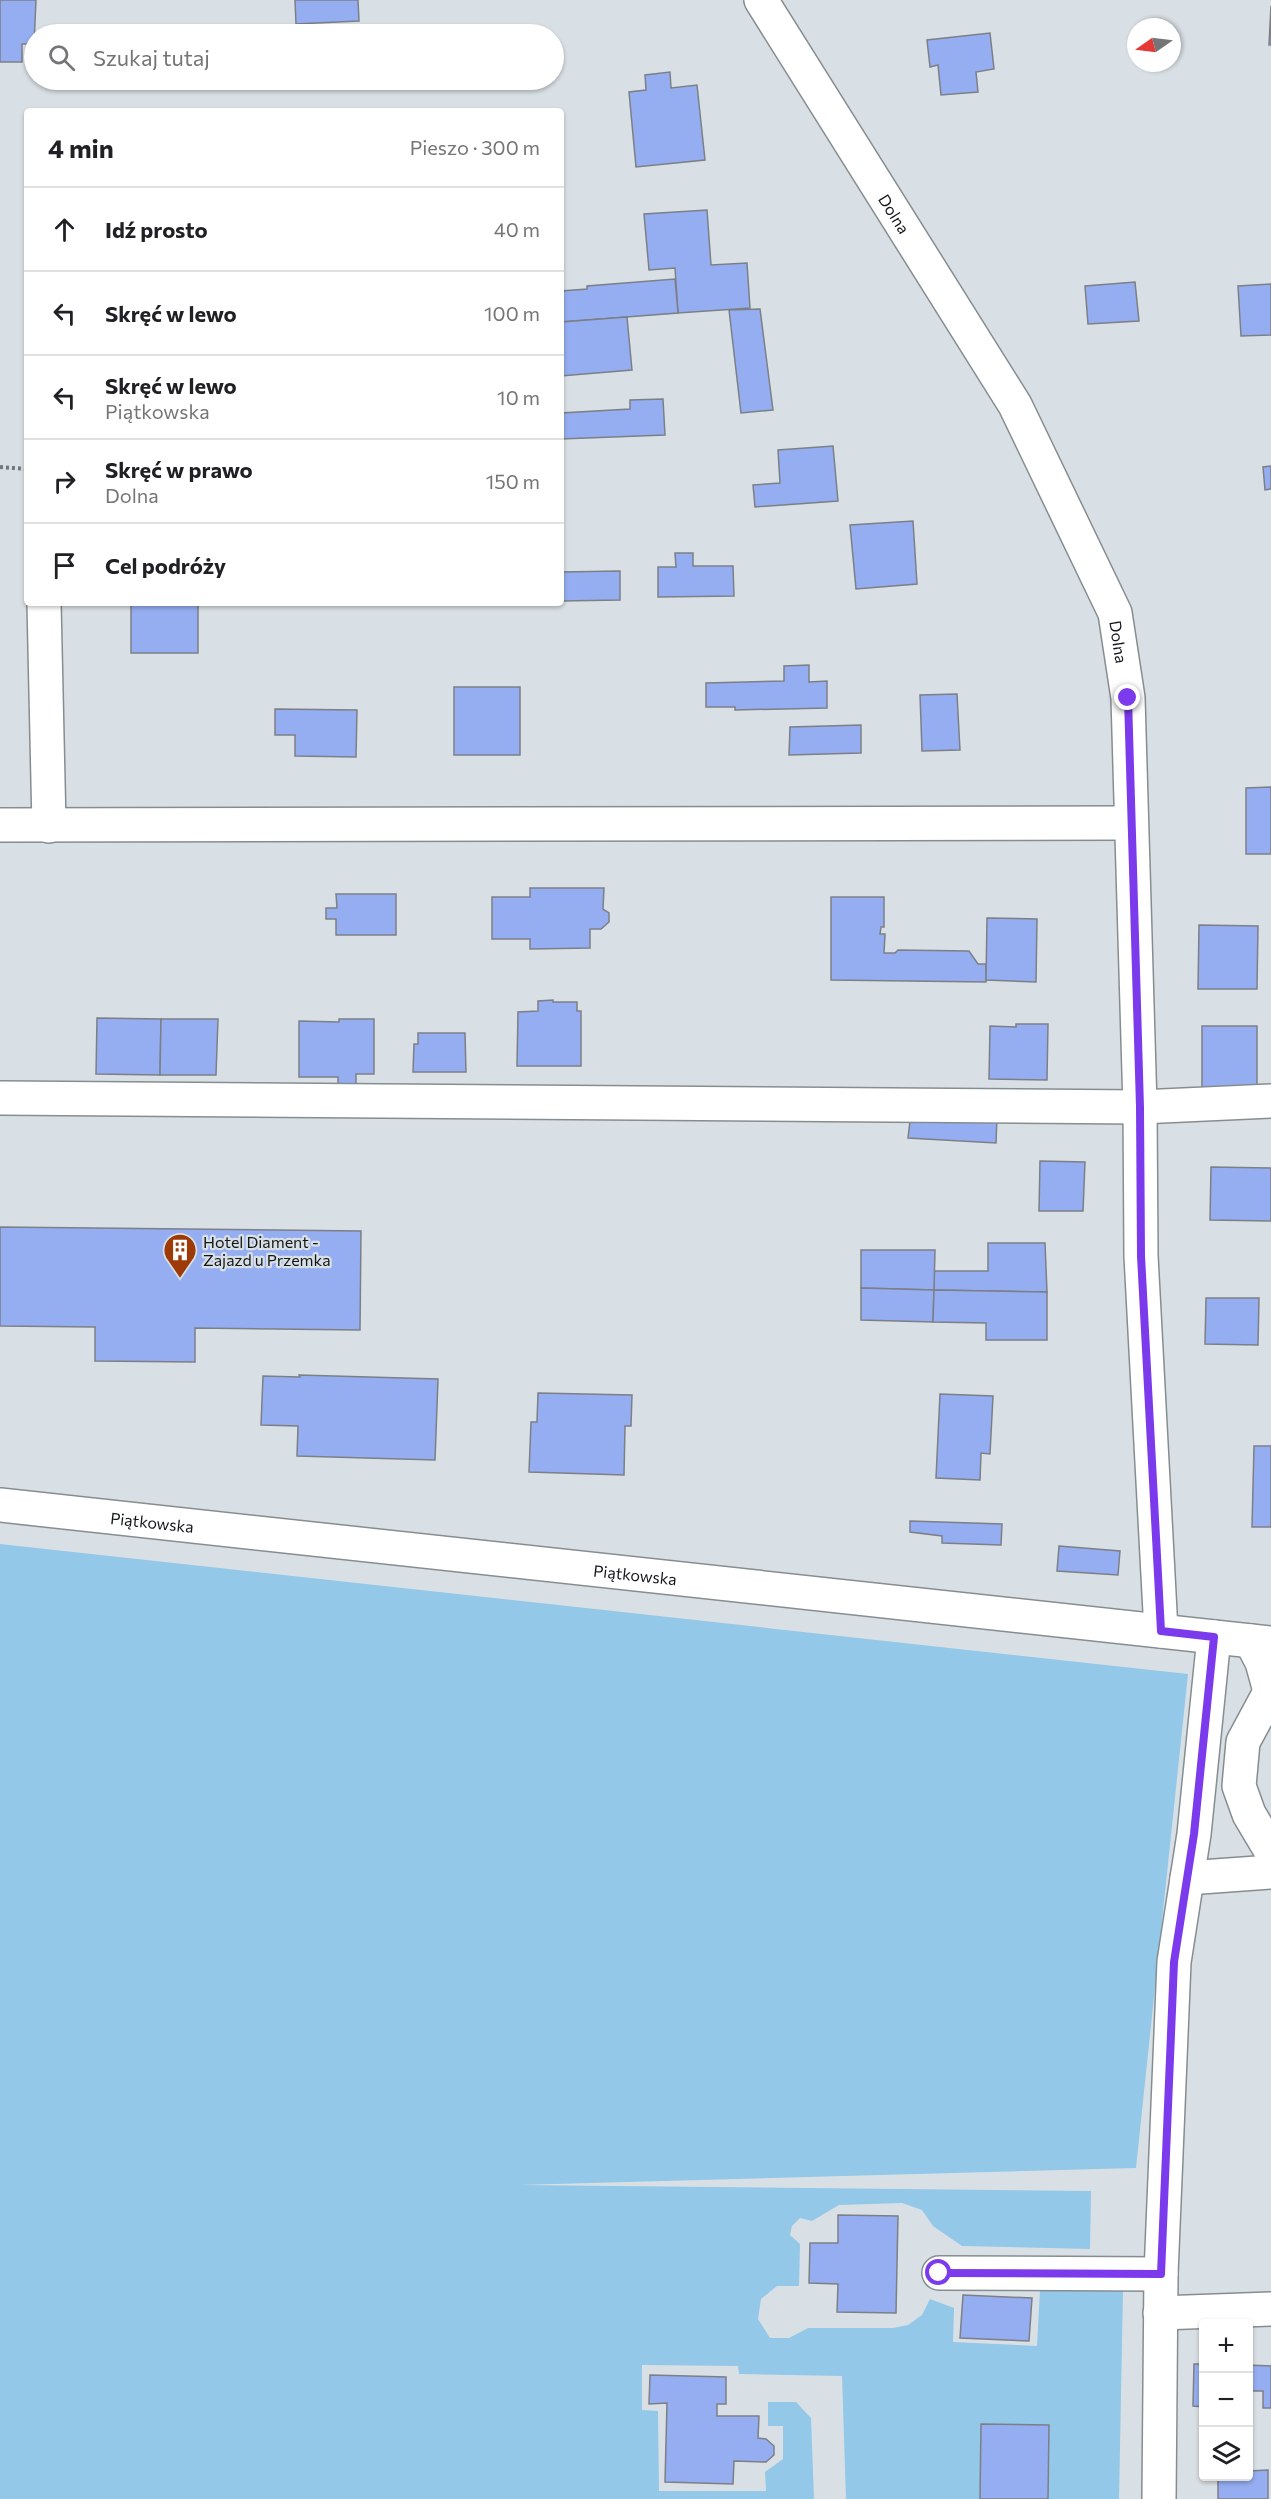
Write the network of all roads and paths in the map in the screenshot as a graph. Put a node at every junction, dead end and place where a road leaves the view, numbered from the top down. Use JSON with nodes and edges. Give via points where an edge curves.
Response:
{"nodes":[{"id":1,"x":761,"y":0,"type":"edge"},
{"id":2,"x":0,"y":467,"type":"edge"},
{"id":3,"x":24,"y":469,"type":"edge"},
{"id":4,"x":44,"y":606,"type":"edge"},
{"id":5,"x":1130,"y":823,"type":"junction"},
{"id":6,"x":0,"y":825,"type":"edge"},
{"id":7,"x":49,"y":826,"type":"junction"},
{"id":8,"x":0,"y":1098,"type":"edge"},
{"id":9,"x":1271,"y":1101,"type":"edge"},
{"id":10,"x":1140,"y":1107,"type":"junction"},
{"id":11,"x":0,"y":1505,"type":"edge"},
{"id":12,"x":1161,"y":1631,"type":"junction"},
{"id":13,"x":1214,"y":1637,"type":"junction"},
{"id":14,"x":1261,"y":1642,"type":"edge"},
{"id":15,"x":1270,"y":1691,"type":"edge"},
{"id":16,"x":1271,"y":1851,"type":"edge"},
{"id":17,"x":1271,"y":1872,"type":"edge"},
{"id":18,"x":1187,"y":1878,"type":"junction"},
{"id":19,"x":939,"y":2273,"type":"dead end"},
{"id":20,"x":1161,"y":2274,"type":"junction"},
{"id":21,"x":1271,"y":2309,"type":"edge"},
{"id":22,"x":1160,"y":2313,"type":"junction"},
{"id":23,"x":1159,"y":2499,"type":"edge"}],
"edges":[{"from":1,"to":5,"type":"street","name":"Dolna","via":[[1015,405],[1115,613],[1128,698]]},
{"from":2,"to":3,"type":"path"},
{"from":4,"to":7,"type":"street"},
{"from":5,"to":7,"type":"street"},
{"from":5,"to":10,"type":"street","name":"Dolna"},
{"from":6,"to":7,"type":"street"},
{"from":8,"to":10,"type":"street"},
{"from":9,"to":10,"type":"street"},
{"from":10,"to":12,"type":"street","name":"Dolna","via":[[1141,1256]]},
{"from":11,"to":12,"type":"street","name":"Piątkowska"},
{"from":12,"to":13,"type":"street","name":"Piątkowska"},
{"from":13,"to":14,"type":"street","name":"Piątkowska"},
{"from":13,"to":18,"type":"street"},
{"from":14,"to":15,"type":"street"},
{"from":15,"to":16,"type":"street","via":[[1243,1742],[1239,1786],[1249,1814]]},
{"from":17,"to":18,"type":"street"},
{"from":18,"to":20,"type":"street","via":[[1174,1962]]},
{"from":19,"to":20,"type":"street"},
{"from":20,"to":22,"type":"street"},
{"from":21,"to":22,"type":"street"},
{"from":22,"to":23,"type":"street"}]}
